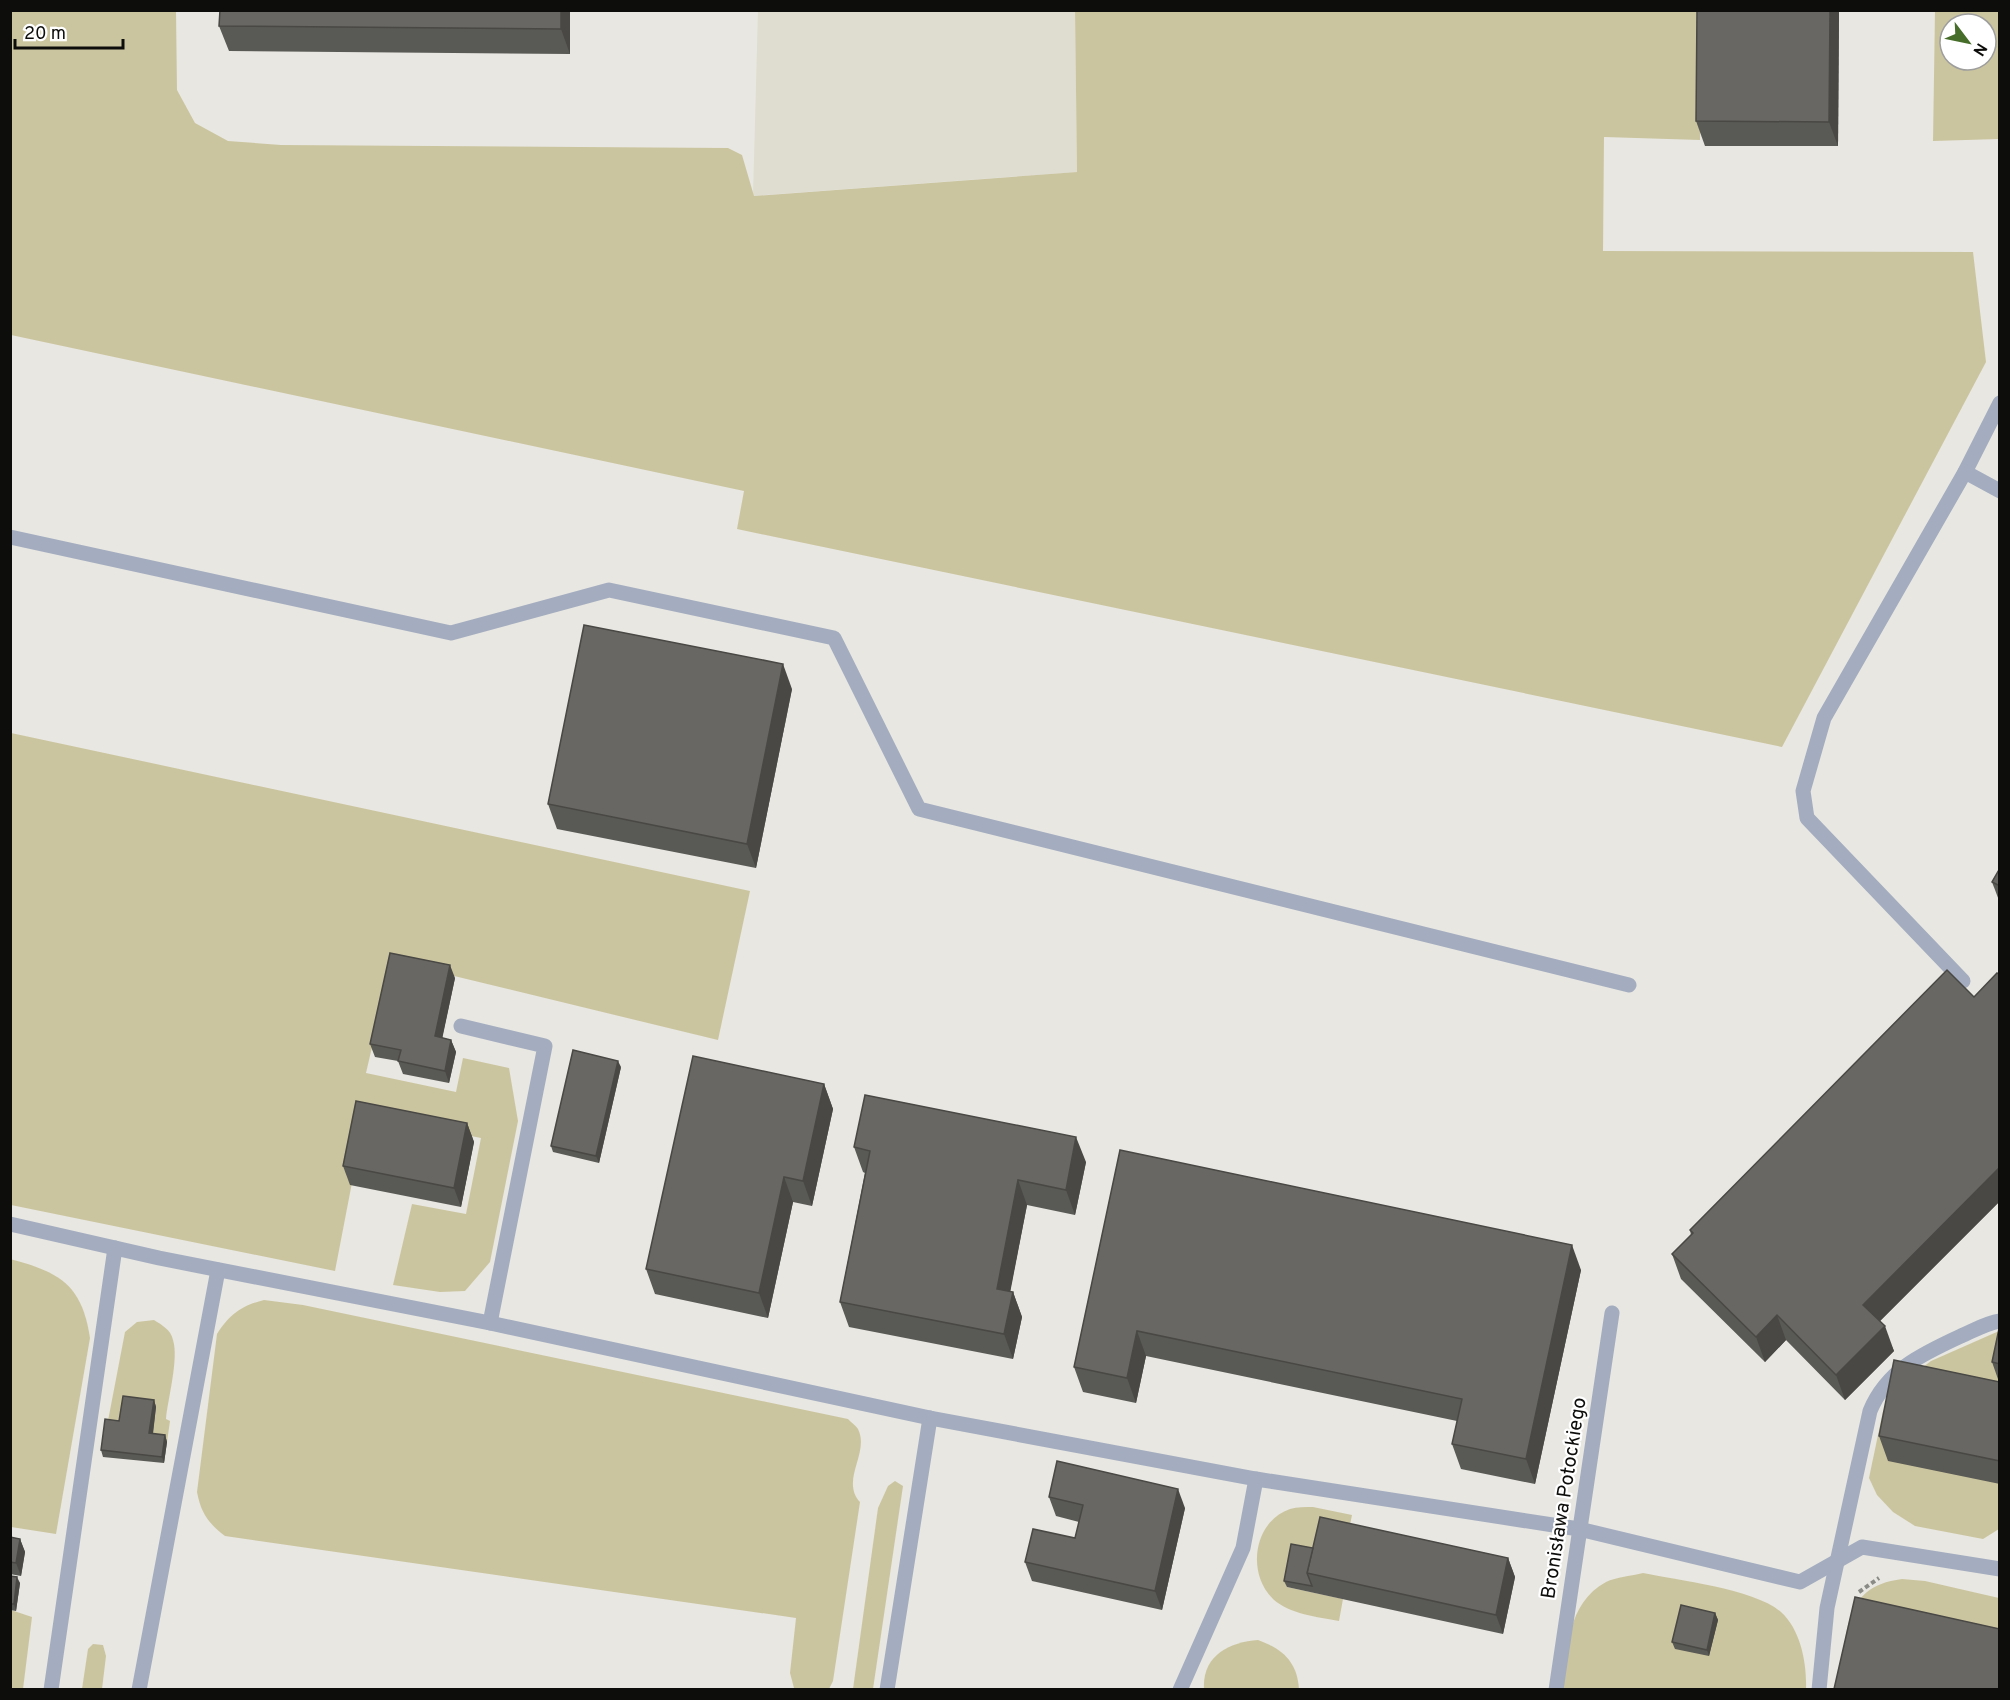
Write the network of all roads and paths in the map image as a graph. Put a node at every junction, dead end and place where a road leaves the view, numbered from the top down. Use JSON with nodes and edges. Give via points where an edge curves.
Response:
{"nodes":[{"id":1,"x":2000,"y":403,"type":"edge"},
{"id":2,"x":1965,"y":472,"type":"junction"},
{"id":3,"x":2000,"y":491,"type":"edge"},
{"id":4,"x":10,"y":537,"type":"edge"},
{"id":5,"x":1963,"y":981,"type":"dead end"},
{"id":6,"x":1629,"y":985,"type":"dead end"},
{"id":7,"x":461,"y":1026,"type":"dead end"},
{"id":8,"x":10,"y":1224,"type":"edge"},
{"id":9,"x":115,"y":1248,"type":"junction"},
{"id":10,"x":218,"y":1270,"type":"junction"},
{"id":11,"x":1612,"y":1313,"type":"dead end"},
{"id":12,"x":2000,"y":1321,"type":"edge"},
{"id":13,"x":490,"y":1323,"type":"junction"},
{"id":14,"x":930,"y":1418,"type":"junction"},
{"id":15,"x":1256,"y":1479,"type":"junction"},
{"id":16,"x":1579,"y":1529,"type":"junction"},
{"id":17,"x":1836,"y":1562,"type":"junction"},
{"id":18,"x":2000,"y":1569,"type":"edge"},
{"id":19,"x":1885,"y":1576,"type":"dead end"},
{"id":20,"x":1855,"y":1597,"type":"edge"},
{"id":21,"x":51,"y":1689,"type":"edge"},
{"id":22,"x":139,"y":1689,"type":"edge"},
{"id":23,"x":887,"y":1689,"type":"edge"},
{"id":24,"x":1180,"y":1689,"type":"edge"},
{"id":25,"x":1556,"y":1689,"type":"edge"},
{"id":26,"x":1819,"y":1689,"type":"edge"}],
"edges":[{"from":1,"to":2,"type":"lane"},
{"from":2,"to":3,"type":"lane"},
{"from":2,"to":5,"type":"lane","via":[[1824,718],[1803,790],[1807,818]]},
{"from":4,"to":6,"type":"lane","via":[[451,633],[609,590],[834,638],[919,809]]},
{"from":7,"to":13,"type":"lane","via":[[545,1046]]},
{"from":8,"to":9,"type":"lane"},
{"from":9,"to":10,"type":"lane"},
{"from":9,"to":21,"type":"lane"},
{"from":10,"to":13,"type":"lane"},
{"from":10,"to":22,"type":"lane"},
{"from":11,"to":16,"type":"lane","name":"Bronisława Potockiego"},
{"from":12,"to":17,"type":"lane","via":[[1912,1360],[1877,1394]]},
{"from":13,"to":14,"type":"lane"},
{"from":14,"to":15,"type":"lane"},
{"from":14,"to":23,"type":"lane"},
{"from":15,"to":16,"type":"lane"},
{"from":15,"to":24,"type":"lane","via":[[1243,1548]]},
{"from":16,"to":17,"type":"lane","via":[[1800,1582]]},
{"from":16,"to":25,"type":"lane","name":"Bronisława Potockiego"},
{"from":17,"to":18,"type":"lane","via":[[1862,1547]]},
{"from":17,"to":26,"type":"lane"},
{"from":19,"to":20,"type":"path","via":[[1875,1579]]}]}
